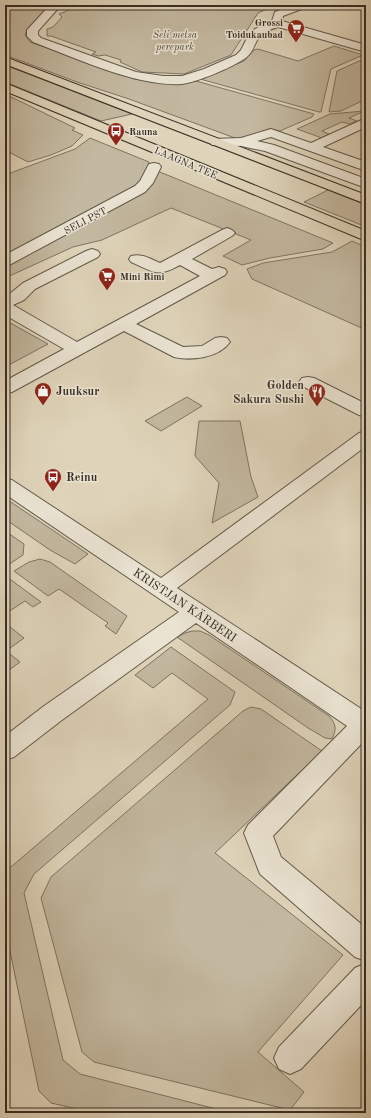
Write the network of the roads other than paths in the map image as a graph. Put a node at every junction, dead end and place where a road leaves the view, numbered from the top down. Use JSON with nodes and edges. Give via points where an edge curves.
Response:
{"nodes":[{"id":1,"x":56,"y":5,"type":"edge"},
{"id":2,"x":303,"y":5,"type":"edge"},
{"id":3,"x":277,"y":23,"type":"junction"},
{"id":4,"x":366,"y":49,"type":"edge"},
{"id":5,"x":5,"y":60,"type":"edge"},
{"id":6,"x":5,"y":87,"type":"edge"},
{"id":7,"x":366,"y":122,"type":"edge"},
{"id":8,"x":217,"y":142,"type":"junction"},
{"id":9,"x":241,"y":142,"type":"junction"},
{"id":10,"x":312,"y":147,"type":"junction"},
{"id":11,"x":154,"y":167,"type":"dead end"},
{"id":12,"x":366,"y":167,"type":"edge"},
{"id":13,"x":366,"y":184,"type":"edge"},
{"id":14,"x":366,"y":200,"type":"edge"},
{"id":15,"x":227,"y":234,"type":"dead end"},
{"id":16,"x":364,"y":236,"type":"edge"},
{"id":17,"x":92,"y":254,"type":"dead end"},
{"id":18,"x":137,"y":259,"type":"dead end"},
{"id":19,"x":180,"y":259,"type":"junction"},
{"id":20,"x":5,"y":261,"type":"edge"},
{"id":21,"x":5,"y":303,"type":"edge"},
{"id":22,"x":5,"y":308,"type":"edge"},
{"id":23,"x":124,"y":324,"type":"junction"},
{"id":24,"x":221,"y":342,"type":"dead end"},
{"id":25,"x":77,"y":349,"type":"junction"},
{"id":26,"x":308,"y":382,"type":"dead end"},
{"id":27,"x":5,"y":388,"type":"edge"},
{"id":28,"x":366,"y":411,"type":"edge"},
{"id":29,"x":366,"y":437,"type":"edge"},
{"id":30,"x":5,"y":485,"type":"edge"},
{"id":31,"x":161,"y":590,"type":"junction"},
{"id":32,"x":195,"y":612,"type":"junction"},
{"id":33,"x":366,"y":724,"type":"edge"},
{"id":34,"x":5,"y":750,"type":"edge"},
{"id":35,"x":366,"y":947,"type":"edge"},
{"id":36,"x":366,"y":978,"type":"edge"},
{"id":37,"x":290,"y":1058,"type":"dead end"}],
"edges":[{"from":1,"to":3,"type":"street","via":[[32,30],[37,40],[127,73],[174,81],[191,78],[236,60],[246,52],[259,31]]},
{"from":2,"to":3,"type":"street","via":[[279,14]]},
{"from":3,"to":4,"type":"street"},
{"from":5,"to":8,"type":"main road"},
{"from":6,"to":16,"type":"main road","name":"LAAGNA TEE"},
{"from":7,"to":10,"type":"street"},
{"from":8,"to":9,"type":"street"},
{"from":8,"to":14,"type":"main road"},
{"from":9,"to":10,"type":"street","via":[[271,133]]},
{"from":9,"to":13,"type":"street","via":[[269,148]]},
{"from":10,"to":12,"type":"street"},
{"from":11,"to":20,"type":"street","name":"SELI PST","via":[[140,189]]},
{"from":15,"to":19,"type":"street"},
{"from":17,"to":21,"type":"street","via":[[29,286]]},
{"from":18,"to":19,"type":"street","via":[[161,269]]},
{"from":19,"to":23,"type":"street","via":[[216,274]]},
{"from":22,"to":25,"type":"street"},
{"from":23,"to":24,"type":"street","via":[[180,353],[206,351]]},
{"from":23,"to":25,"type":"street"},
{"from":25,"to":27,"type":"street"},
{"from":26,"to":28,"type":"street"},
{"from":29,"to":31,"type":"street"},
{"from":30,"to":31,"type":"street","name":"KRISTJAN KÄRBERI"},
{"from":31,"to":32,"type":"street","name":"KRISTJAN KÄRBERI"},
{"from":32,"to":33,"type":"street","name":"KRISTJAN KÄRBERI"},
{"from":32,"to":34,"type":"street"},
{"from":33,"to":35,"type":"street","via":[[258,833],[270,865]]},
{"from":36,"to":37,"type":"street"}]}
